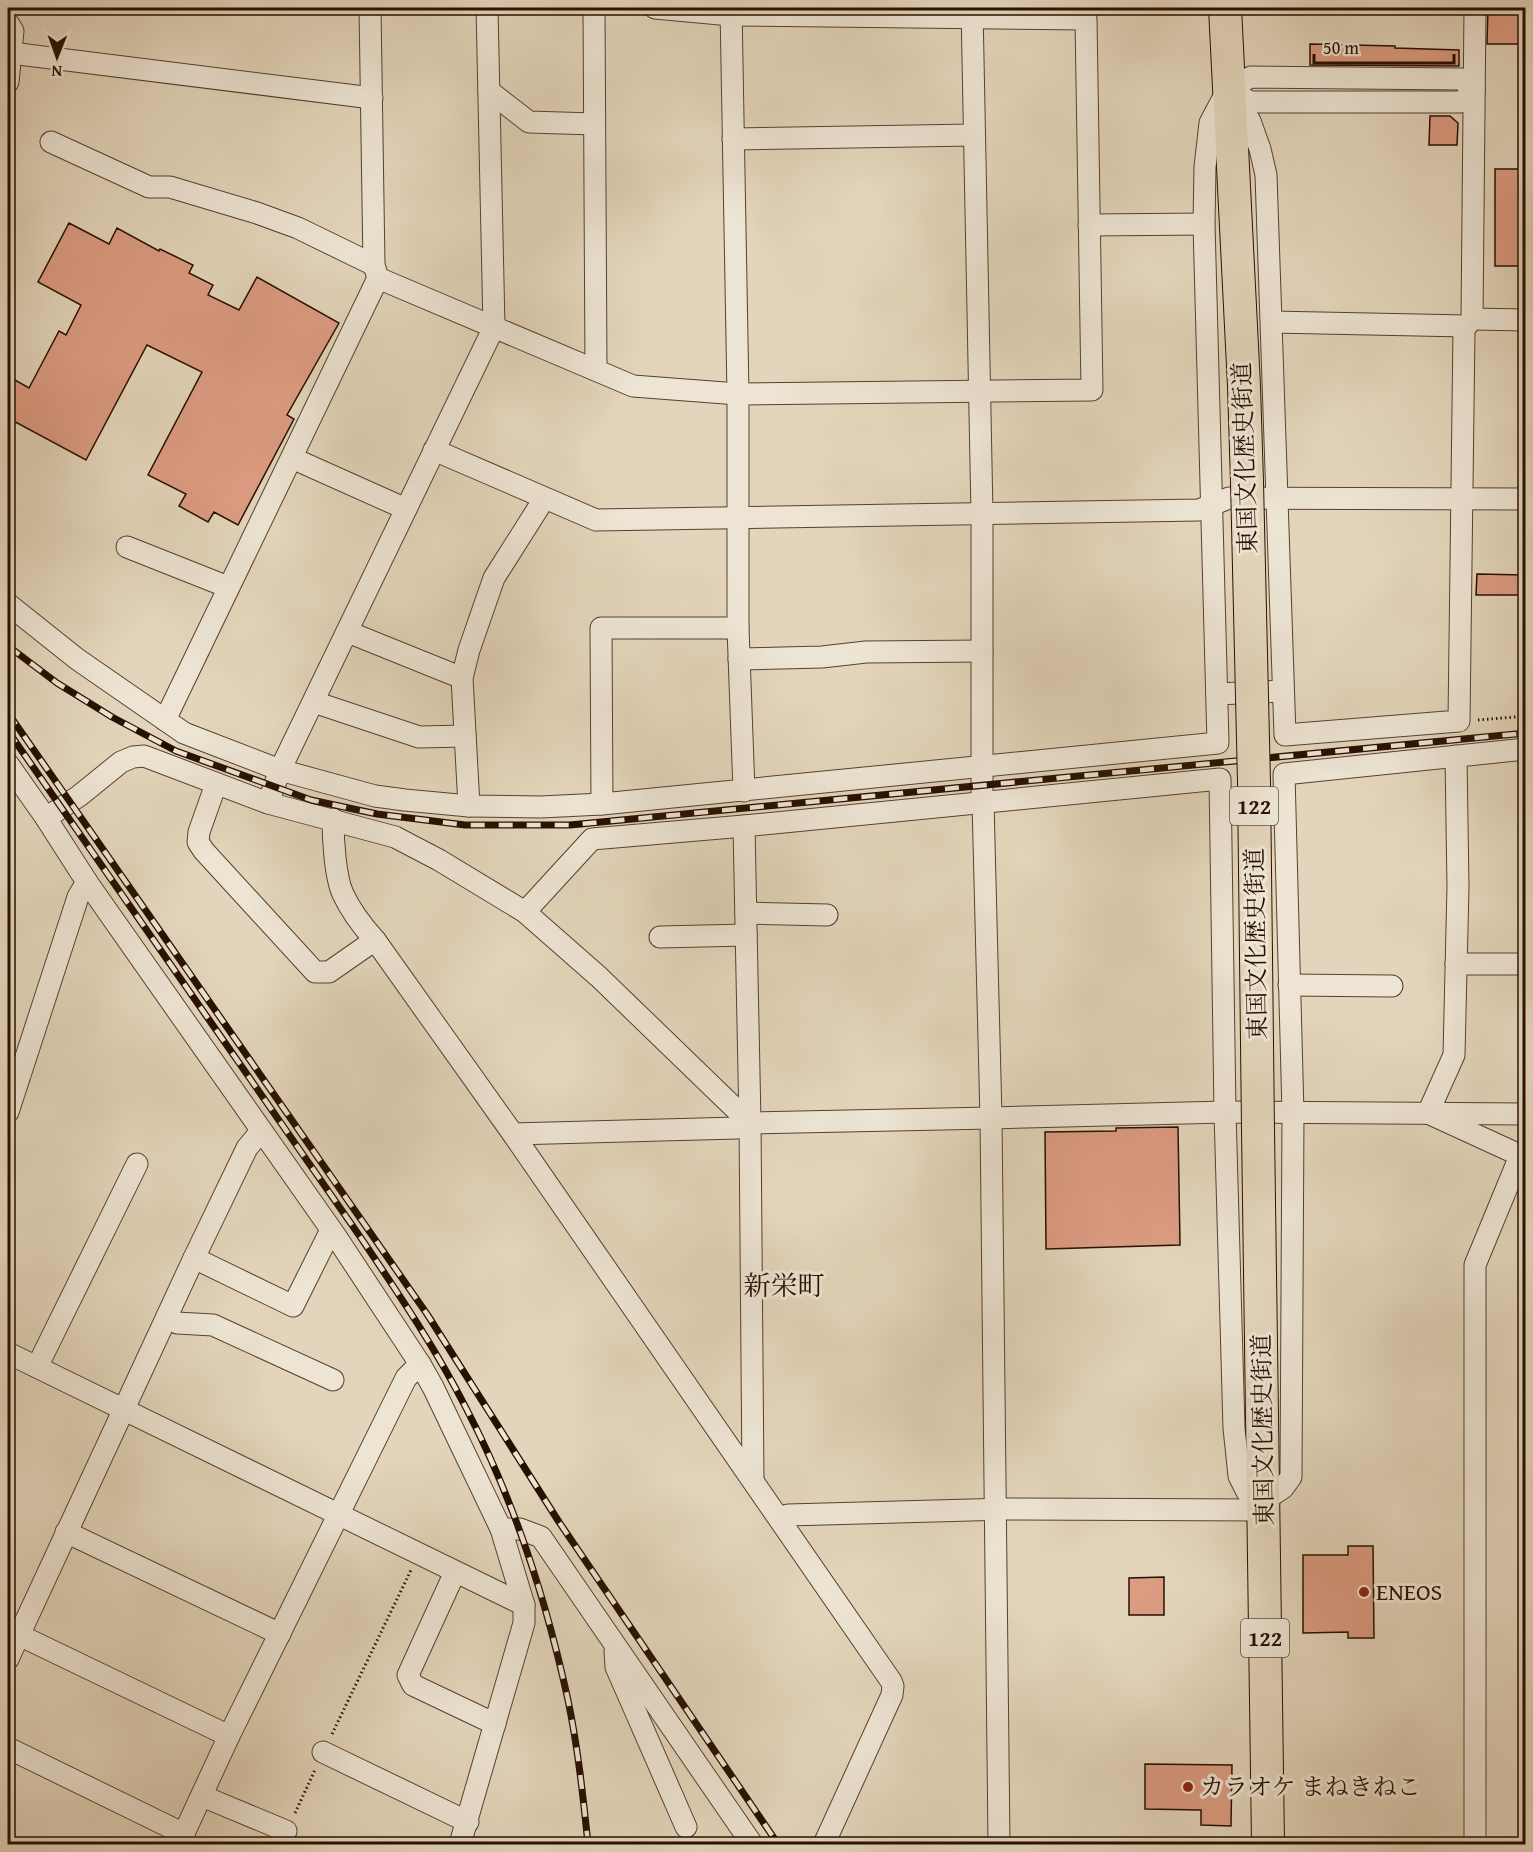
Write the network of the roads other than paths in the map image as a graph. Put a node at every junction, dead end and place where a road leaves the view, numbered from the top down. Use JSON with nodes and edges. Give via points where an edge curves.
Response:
{"nodes":[{"id":1,"x":370,"y":8,"type":"edge"},
{"id":2,"x":487,"y":8,"type":"edge"},
{"id":3,"x":594,"y":8,"type":"edge"},
{"id":4,"x":655,"y":8,"type":"edge"},
{"id":5,"x":1225,"y":8,"type":"edge"},
{"id":6,"x":1475,"y":8,"type":"edge"},
{"id":7,"x":731,"y":11,"type":"edge"},
{"id":8,"x":972,"y":13,"type":"edge"},
{"id":9,"x":8,"y":23,"type":"edge"},
{"id":10,"x":11,"y":53,"type":"junction"},
{"id":11,"x":8,"y":82,"type":"edge"},
{"id":12,"x":1228,"y":89,"type":"junction"},
{"id":13,"x":489,"y":91,"type":"junction"},
{"id":14,"x":1474,"y":91,"type":"junction"},
{"id":15,"x":372,"y":98,"type":"junction"},
{"id":16,"x":594,"y":124,"type":"junction"},
{"id":17,"x":974,"y":135,"type":"junction"},
{"id":18,"x":733,"y":139,"type":"junction"},
{"id":19,"x":51,"y":142,"type":"dead end"},
{"id":20,"x":1204,"y":224,"type":"junction"},
{"id":21,"x":1089,"y":225,"type":"junction"},
{"id":22,"x":376,"y":271,"type":"junction"},
{"id":23,"x":1526,"y":320,"type":"edge"},
{"id":24,"x":1272,"y":322,"type":"junction"},
{"id":25,"x":1469,"y":322,"type":"junction"},
{"id":26,"x":494,"y":327,"type":"junction"},
{"id":27,"x":596,"y":370,"type":"junction"},
{"id":28,"x":979,"y":391,"type":"junction"},
{"id":29,"x":738,"y":394,"type":"junction"},
{"id":30,"x":434,"y":450,"type":"junction"},
{"id":31,"x":292,"y":458,"type":"junction"},
{"id":32,"x":1278,"y":497,"type":"junction"},
{"id":33,"x":1462,"y":498,"type":"junction"},
{"id":34,"x":544,"y":499,"type":"junction"},
{"id":35,"x":1526,"y":499,"type":"edge"},
{"id":36,"x":1211,"y":504,"type":"junction"},
{"id":37,"x":406,"y":509,"type":"junction"},
{"id":38,"x":982,"y":514,"type":"junction"},
{"id":39,"x":737,"y":517,"type":"junction"},
{"id":40,"x":127,"y":547,"type":"dead end"},
{"id":41,"x":228,"y":587,"type":"junction"},
{"id":42,"x":8,"y":604,"type":"edge"},
{"id":43,"x":738,"y":627,"type":"junction"},
{"id":44,"x":348,"y":632,"type":"junction"},
{"id":45,"x":982,"y":651,"type":"junction"},
{"id":46,"x":739,"y":659,"type":"junction"},
{"id":47,"x":462,"y":678,"type":"junction"},
{"id":48,"x":1283,"y":691,"type":"junction"},
{"id":49,"x":1217,"y":694,"type":"junction"},
{"id":50,"x":314,"y":702,"type":"junction"},
{"id":51,"x":165,"y":720,"type":"junction"},
{"id":52,"x":465,"y":736,"type":"junction"},
{"id":53,"x":1526,"y":749,"type":"edge"},
{"id":54,"x":1456,"y":756,"type":"junction"},
{"id":55,"x":8,"y":764,"type":"edge"},
{"id":56,"x":983,"y":768,"type":"junction"},
{"id":57,"x":280,"y":770,"type":"junction"},
{"id":58,"x":216,"y":784,"type":"junction"},
{"id":59,"x":744,"y":791,"type":"junction"},
{"id":60,"x":984,"y":802,"type":"junction"},
{"id":61,"x":268,"y":803,"type":"junction"},
{"id":62,"x":602,"y":804,"type":"junction"},
{"id":63,"x":469,"y":806,"type":"junction"},
{"id":64,"x":46,"y":819,"type":"junction"},
{"id":65,"x":333,"y":819,"type":"junction"},
{"id":66,"x":744,"y":826,"type":"junction"},
{"id":67,"x":1284,"y":827,"type":"junction"},
{"id":68,"x":1220,"y":830,"type":"junction"},
{"id":69,"x":87,"y":882,"type":"junction"},
{"id":70,"x":525,"y":912,"type":"junction"},
{"id":71,"x":746,"y":914,"type":"junction"},
{"id":72,"x":827,"y":915,"type":"dead end"},
{"id":73,"x":746,"y":935,"type":"junction"},
{"id":74,"x":660,"y":937,"type":"dead end"},
{"id":75,"x":375,"y":940,"type":"junction"},
{"id":76,"x":1456,"y":964,"type":"junction"},
{"id":77,"x":1526,"y":964,"type":"edge"},
{"id":78,"x":1289,"y":985,"type":"junction"},
{"id":79,"x":1392,"y":986,"type":"dead end"},
{"id":80,"x":8,"y":1112,"type":"edge"},
{"id":81,"x":1225,"y":1112,"type":"junction"},
{"id":82,"x":1293,"y":1113,"type":"junction"},
{"id":83,"x":1428,"y":1113,"type":"junction"},
{"id":84,"x":1526,"y":1114,"type":"edge"},
{"id":85,"x":991,"y":1118,"type":"junction"},
{"id":86,"x":750,"y":1123,"type":"junction"},
{"id":87,"x":261,"y":1131,"type":"junction"},
{"id":88,"x":513,"y":1134,"type":"junction"},
{"id":89,"x":1523,"y":1157,"type":"edge"},
{"id":90,"x":137,"y":1164,"type":"dead end"},
{"id":91,"x":331,"y":1230,"type":"junction"},
{"id":92,"x":194,"y":1258,"type":"junction"},
{"id":93,"x":167,"y":1316,"type":"junction"},
{"id":94,"x":8,"y":1353,"type":"edge"},
{"id":95,"x":420,"y":1364,"type":"junction"},
{"id":96,"x":37,"y":1367,"type":"junction"},
{"id":97,"x":333,"y":1380,"type":"dead end"},
{"id":98,"x":125,"y":1410,"type":"junction"},
{"id":99,"x":753,"y":1480,"type":"junction"},
{"id":100,"x":1264,"y":1505,"type":"junction"},
{"id":101,"x":995,"y":1510,"type":"junction"},
{"id":102,"x":339,"y":1514,"type":"junction"},
{"id":103,"x":779,"y":1518,"type":"junction"},
{"id":104,"x":501,"y":1529,"type":"junction"},
{"id":105,"x":66,"y":1532,"type":"junction"},
{"id":106,"x":454,"y":1572,"type":"junction"},
{"id":107,"x":524,"y":1605,"type":"junction"},
{"id":108,"x":280,"y":1634,"type":"junction"},
{"id":109,"x":19,"y":1635,"type":"junction"},
{"id":110,"x":614,"y":1642,"type":"junction"},
{"id":111,"x":8,"y":1659,"type":"edge"},
{"id":112,"x":495,"y":1724,"type":"junction"},
{"id":113,"x":230,"y":1737,"type":"junction"},
{"id":114,"x":8,"y":1748,"type":"edge"},
{"id":115,"x":323,"y":1752,"type":"road end"},
{"id":116,"x":202,"y":1796,"type":"junction"},
{"id":117,"x":468,"y":1822,"type":"junction"},
{"id":118,"x":686,"y":1827,"type":"dead end"},
{"id":119,"x":286,"y":1831,"type":"road end"},
{"id":120,"x":182,"y":1839,"type":"edge"},
{"id":121,"x":460,"y":1845,"type":"edge"},
{"id":122,"x":752,"y":1845,"type":"edge"},
{"id":123,"x":824,"y":1845,"type":"edge"},
{"id":124,"x":999,"y":1845,"type":"edge"},
{"id":125,"x":1268,"y":1845,"type":"edge"},
{"id":126,"x":1474,"y":1845,"type":"edge"}],
"edges":[{"from":1,"to":15,"type":"street"},
{"from":2,"to":13,"type":"street"},
{"from":3,"to":16,"type":"street"},
{"from":4,"to":7,"type":"street"},
{"from":5,"to":12,"type":"highway","name":"東国文化歴史街道","number":"122"},
{"from":6,"to":14,"type":"street"},
{"from":7,"to":8,"type":"street"},
{"from":7,"to":18,"type":"street"},
{"from":8,"to":17,"type":"street"},
{"from":8,"to":21,"type":"street","via":[[1086,19]]},
{"from":9,"to":10,"type":"street","via":[[13,31]]},
{"from":10,"to":11,"type":"street"},
{"from":10,"to":15,"type":"street"},
{"from":12,"to":14,"type":"street","via":[[1250,102],[1461,102]]},
{"from":12,"to":20,"type":"street","via":[[1210,123]]},
{"from":12,"to":24,"type":"street","via":[[1250,121],[1266,175]]},
{"from":12,"to":100,"type":"highway","name":"東国文化歴史街道","number":"122","bridge":true,"via":[[1247,482]]},
{"from":13,"to":16,"type":"street","via":[[529,122]]},
{"from":13,"to":26,"type":"street"},
{"from":14,"to":25,"type":"street"},
{"from":15,"to":22,"type":"street"},
{"from":16,"to":27,"type":"street"},
{"from":17,"to":18,"type":"street"},
{"from":17,"to":28,"type":"street"},
{"from":18,"to":29,"type":"street"},
{"from":19,"to":22,"type":"street","via":[[148,187],[170,187],[298,228]]},
{"from":20,"to":21,"type":"street"},
{"from":20,"to":36,"type":"street"},
{"from":21,"to":28,"type":"street","via":[[1092,390]]},
{"from":22,"to":26,"type":"street"},
{"from":22,"to":31,"type":"street"},
{"from":23,"to":25,"type":"street"},
{"from":24,"to":25,"type":"street"},
{"from":24,"to":32,"type":"street"},
{"from":25,"to":33,"type":"street","via":[[1464,329]]},
{"from":26,"to":27,"type":"street"},
{"from":26,"to":30,"type":"street"},
{"from":27,"to":29,"type":"street","via":[[633,386]]},
{"from":28,"to":29,"type":"street"},
{"from":28,"to":38,"type":"street"},
{"from":29,"to":39,"type":"street"},
{"from":30,"to":34,"type":"street"},
{"from":30,"to":37,"type":"street"},
{"from":31,"to":37,"type":"street"},
{"from":31,"to":41,"type":"street"},
{"from":32,"to":33,"type":"street"},
{"from":32,"to":36,"type":"street","via":[[1229,498]]},
{"from":32,"to":48,"type":"street"},
{"from":33,"to":35,"type":"street"},
{"from":33,"to":48,"type":"street","via":[[1459,721],[1285,735]]},
{"from":34,"to":39,"type":"street","via":[[596,520]]},
{"from":34,"to":47,"type":"street","via":[[494,578]]},
{"from":36,"to":38,"type":"street","via":[[1199,510]]},
{"from":36,"to":49,"type":"street"},
{"from":37,"to":44,"type":"street"},
{"from":38,"to":39,"type":"street"},
{"from":38,"to":45,"type":"street"},
{"from":39,"to":43,"type":"street"},
{"from":40,"to":41,"type":"street"},
{"from":41,"to":51,"type":"street"},
{"from":42,"to":51,"type":"street","via":[[77,659]]},
{"from":43,"to":46,"type":"street"},
{"from":43,"to":62,"type":"street","via":[[601,628]]},
{"from":44,"to":47,"type":"street"},
{"from":44,"to":50,"type":"street"},
{"from":45,"to":46,"type":"street"},
{"from":45,"to":56,"type":"street"},
{"from":46,"to":59,"type":"street"},
{"from":47,"to":52,"type":"street"},
{"from":48,"to":49,"type":"street"},
{"from":49,"to":56,"type":"street","via":[[1218,743]]},
{"from":50,"to":52,"type":"street","via":[[419,737]]},
{"from":50,"to":57,"type":"street"},
{"from":51,"to":57,"type":"street","via":[[184,733]]},
{"from":52,"to":63,"type":"street"},
{"from":53,"to":54,"type":"street"},
{"from":54,"to":67,"type":"street","via":[[1284,774]]},
{"from":54,"to":76,"type":"street"},
{"from":55,"to":64,"type":"street"},
{"from":56,"to":59,"type":"street"},
{"from":56,"to":60,"type":"street"},
{"from":57,"to":61,"type":"street"},
{"from":57,"to":63,"type":"street","via":[[375,796]]},
{"from":58,"to":61,"type":"street"},
{"from":58,"to":64,"type":"street","via":[[144,756],[133,757]]},
{"from":58,"to":75,"type":"street","via":[[198,842],[315,972],[329,972]]},
{"from":59,"to":62,"type":"street"},
{"from":60,"to":66,"type":"street"},
{"from":60,"to":68,"type":"street","via":[[1220,779]]},
{"from":60,"to":85,"type":"street"},
{"from":61,"to":65,"type":"street"},
{"from":62,"to":63,"type":"street"},
{"from":64,"to":69,"type":"street"},
{"from":65,"to":70,"type":"street","via":[[395,837]]},
{"from":65,"to":75,"type":"street","via":[[342,893]]},
{"from":66,"to":70,"type":"street","via":[[592,838]]},
{"from":66,"to":71,"type":"street"},
{"from":67,"to":68,"type":"street"},
{"from":67,"to":78,"type":"street"},
{"from":68,"to":81,"type":"street"},
{"from":69,"to":80,"type":"street","via":[[78,897]]},
{"from":69,"to":87,"type":"street"},
{"from":70,"to":86,"type":"street","via":[[599,977]]},
{"from":71,"to":72,"type":"street"},
{"from":71,"to":73,"type":"street"},
{"from":73,"to":74,"type":"street"},
{"from":73,"to":86,"type":"street"},
{"from":75,"to":88,"type":"street"},
{"from":76,"to":77,"type":"street"},
{"from":76,"to":83,"type":"street","via":[[1454,1055]]},
{"from":78,"to":79,"type":"street"},
{"from":78,"to":82,"type":"street"},
{"from":81,"to":82,"type":"street"},
{"from":81,"to":85,"type":"street"},
{"from":81,"to":100,"type":"street","via":[[1234,1428],[1239,1476],[1247,1492]]},
{"from":82,"to":83,"type":"street"},
{"from":82,"to":100,"type":"street","via":[[1291,1477]]},
{"from":83,"to":84,"type":"street"},
{"from":83,"to":89,"type":"street"},
{"from":85,"to":86,"type":"street"},
{"from":85,"to":101,"type":"street"},
{"from":86,"to":88,"type":"street","via":[[737,1128]]},
{"from":86,"to":99,"type":"street"},
{"from":87,"to":91,"type":"street"},
{"from":87,"to":92,"type":"street","via":[[247,1148]]},
{"from":88,"to":99,"type":"street"},
{"from":89,"to":126,"type":"street","via":[[1475,1265]]},
{"from":90,"to":96,"type":"street"},
{"from":91,"to":92,"type":"street","via":[[294,1306]]},
{"from":91,"to":95,"type":"street"},
{"from":92,"to":93,"type":"street"},
{"from":93,"to":97,"type":"street","via":[[177,1323],[213,1325]]},
{"from":93,"to":98,"type":"street"},
{"from":94,"to":96,"type":"street"},
{"from":95,"to":102,"type":"street","via":[[406,1378]]},
{"from":95,"to":104,"type":"street"},
{"from":96,"to":98,"type":"street"},
{"from":98,"to":102,"type":"street"},
{"from":98,"to":105,"type":"street"},
{"from":99,"to":103,"type":"street"},
{"from":100,"to":101,"type":"street"},
{"from":100,"to":125,"type":"highway","name":"東国文化歴史街道","number":"122"},
{"from":101,"to":103,"type":"street"},
{"from":101,"to":124,"type":"street"},
{"from":102,"to":106,"type":"street"},
{"from":102,"to":108,"type":"street"},
{"from":103,"to":123,"type":"street","via":[[893,1686]]},
{"from":104,"to":107,"type":"street"},
{"from":104,"to":110,"type":"street","via":[[520,1529],[541,1537]]},
{"from":105,"to":108,"type":"street"},
{"from":105,"to":109,"type":"street"},
{"from":106,"to":107,"type":"street"},
{"from":106,"to":112,"type":"street","via":[[408,1675],[413,1684]]},
{"from":107,"to":112,"type":"street","via":[[525,1623]]},
{"from":108,"to":113,"type":"street"},
{"from":109,"to":111,"type":"street"},
{"from":109,"to":113,"type":"street"},
{"from":110,"to":118,"type":"street","via":[[616,1667]]},
{"from":110,"to":122,"type":"street"},
{"from":112,"to":117,"type":"street"},
{"from":113,"to":116,"type":"street"},
{"from":114,"to":120,"type":"street"},
{"from":115,"to":117,"type":"street"},
{"from":116,"to":119,"type":"street"},
{"from":116,"to":120,"type":"street"},
{"from":117,"to":121,"type":"street"}]}
